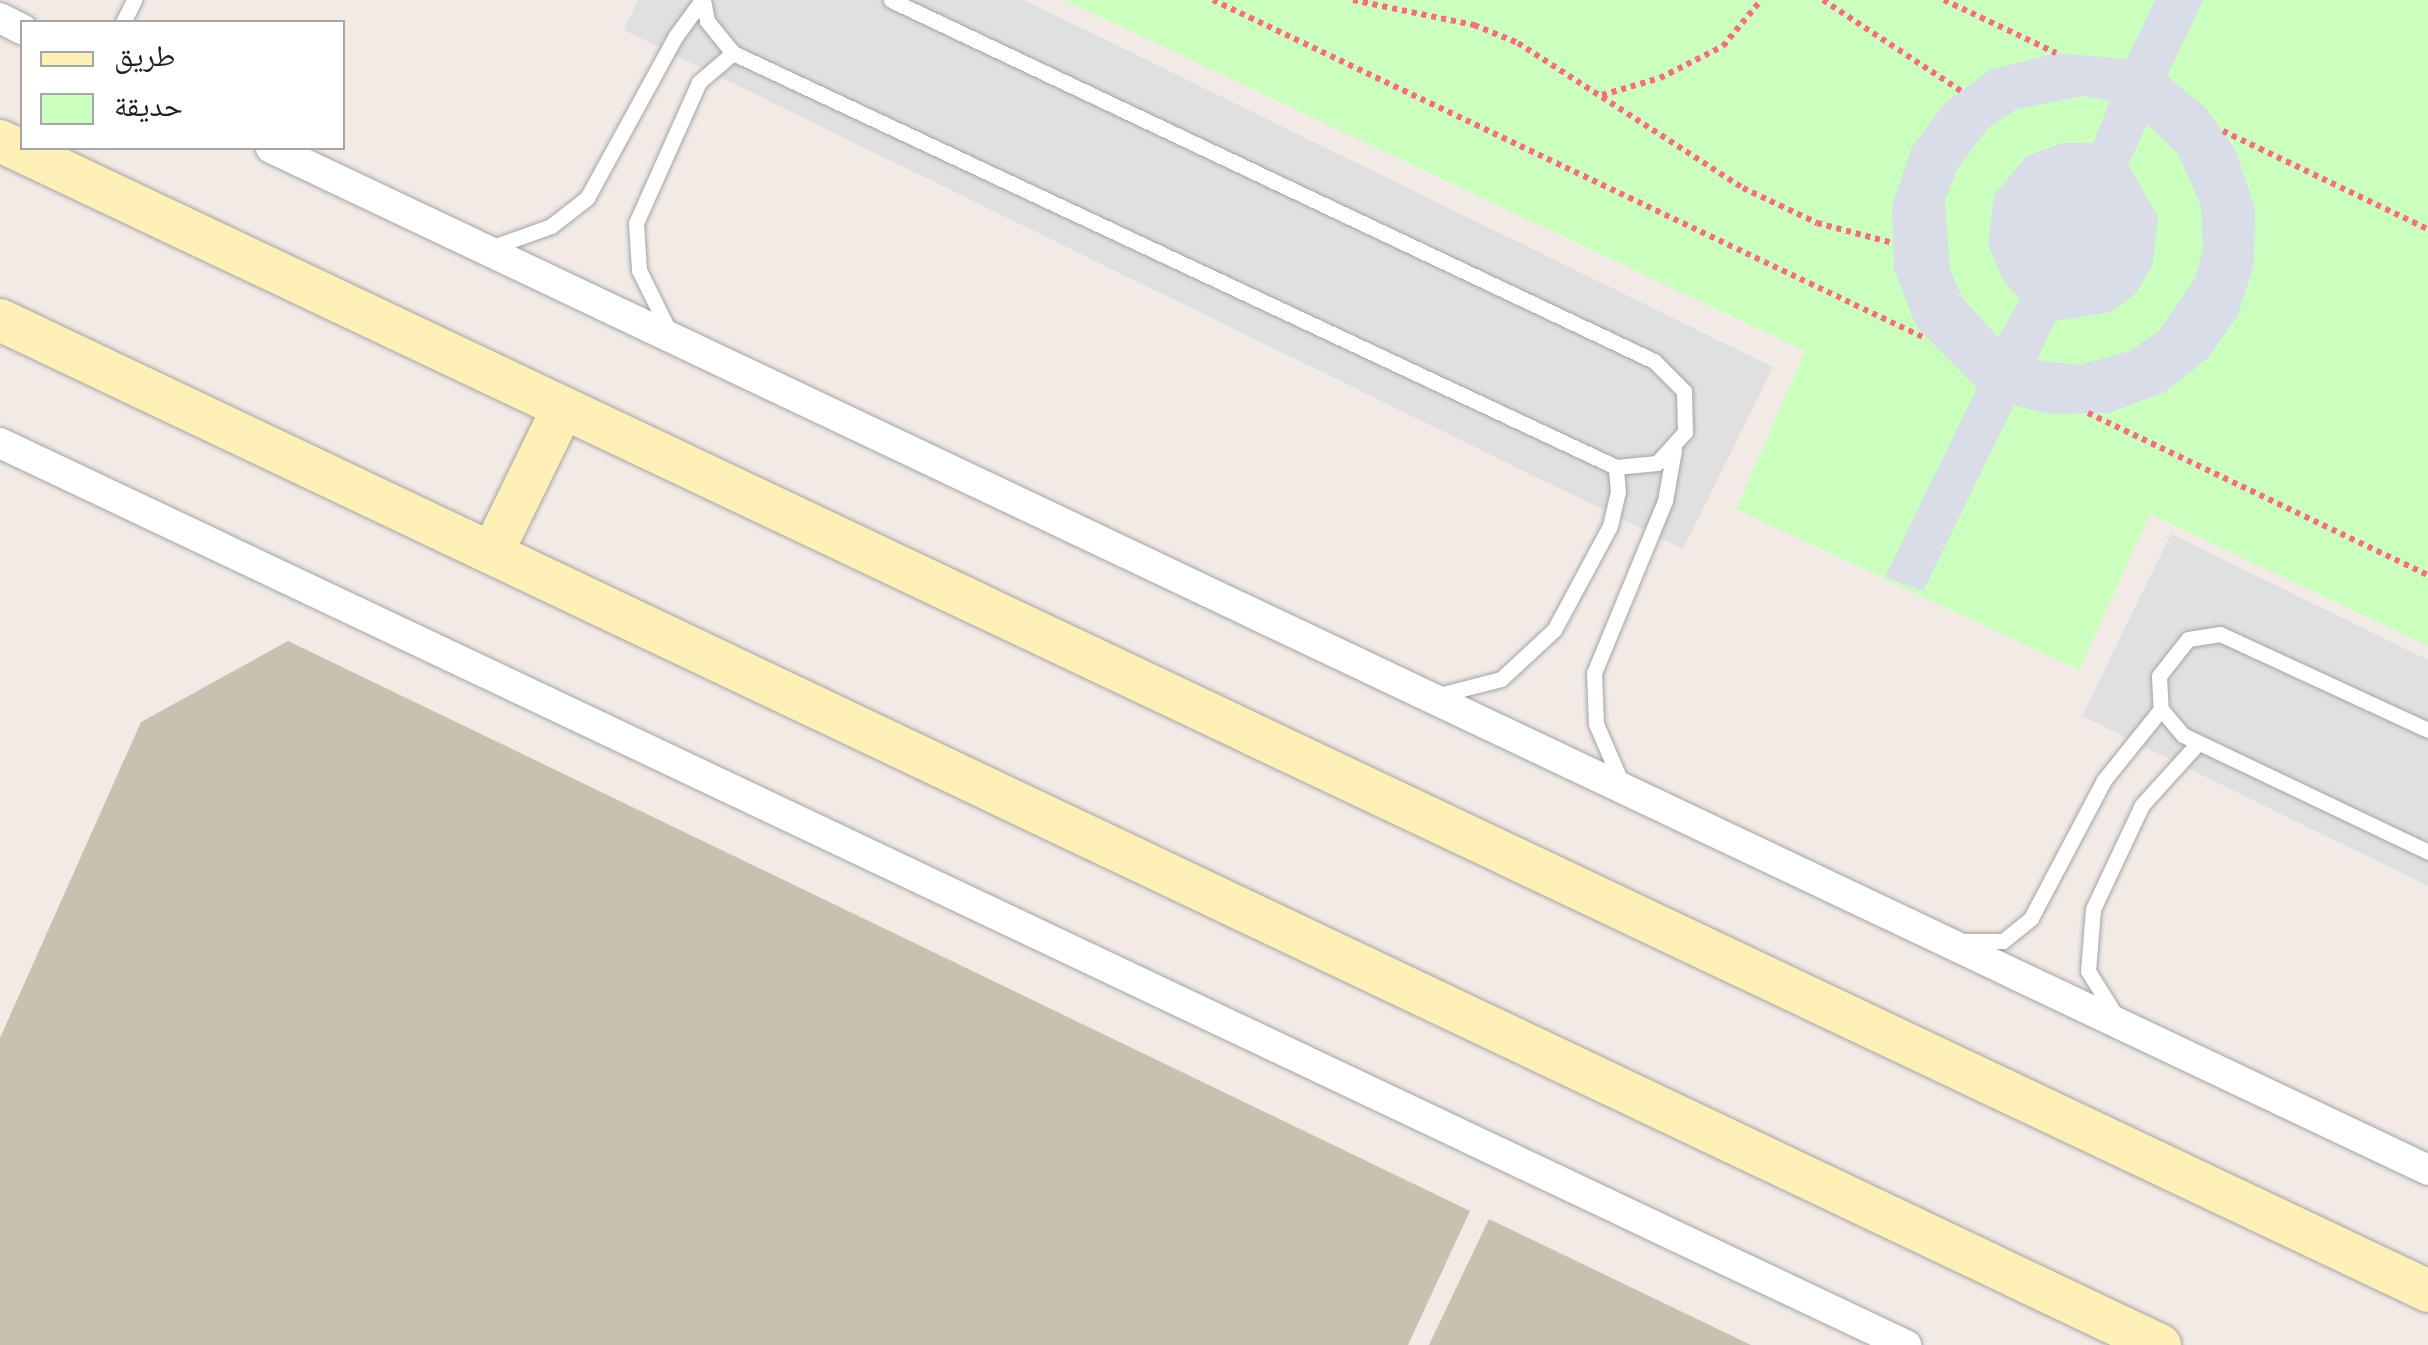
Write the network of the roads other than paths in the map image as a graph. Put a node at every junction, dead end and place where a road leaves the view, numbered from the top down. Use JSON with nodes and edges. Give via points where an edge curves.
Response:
{"nodes":[{"id":1,"x":703,"y":0,"type":"edge"},
{"id":2,"x":891,"y":0,"type":"edge"},
{"id":3,"x":733,"y":53,"type":"junction"},
{"id":4,"x":0,"y":141,"type":"edge"},
{"id":5,"x":274,"y":150,"type":"edge"},
{"id":6,"x":483,"y":250,"type":"junction"},
{"id":7,"x":0,"y":320,"type":"edge"},
{"id":8,"x":673,"y":339,"type":"junction"},
{"id":9,"x":563,"y":408,"type":"junction"},
{"id":10,"x":0,"y":443,"type":"edge"},
{"id":11,"x":1674,"y":450,"type":"junction"},
{"id":12,"x":1616,"y":467,"type":"junction"},
{"id":13,"x":492,"y":553,"type":"junction"},
{"id":14,"x":1427,"y":695,"type":"junction"},
{"id":15,"x":2161,"y":710,"type":"junction"},
{"id":16,"x":2428,"y":730,"type":"edge"},
{"id":17,"x":2198,"y":742,"type":"junction"},
{"id":18,"x":1624,"y":787,"type":"junction"},
{"id":19,"x":2428,"y":852,"type":"edge"},
{"id":20,"x":1943,"y":939,"type":"junction"},
{"id":21,"x":2125,"y":1026,"type":"junction"},
{"id":22,"x":2428,"y":1170,"type":"edge"},
{"id":23,"x":2428,"y":1291,"type":"edge"},
{"id":24,"x":1906,"y":1345,"type":"edge"},
{"id":25,"x":2160,"y":1345,"type":"edge"}],
"edges":[{"from":1,"to":3,"type":"lane","via":[[706,21]]},
{"from":1,"to":6,"type":"lane","via":[[674,37],[587,198],[551,226]]},
{"from":2,"to":11,"type":"lane","via":[[1654,361],[1684,390],[1689,412]]},
{"from":3,"to":8,"type":"lane","via":[[699,82],[636,223],[640,270]]},
{"from":3,"to":12,"type":"lane"},
{"from":4,"to":9,"type":"main road"},
{"from":5,"to":6,"type":"street"},
{"from":6,"to":8,"type":"street"},
{"from":7,"to":13,"type":"main road"},
{"from":8,"to":14,"type":"street"},
{"from":9,"to":13,"type":"main road"},
{"from":9,"to":23,"type":"main road"},
{"from":10,"to":24,"type":"street"},
{"from":11,"to":12,"type":"lane","via":[[1658,464]]},
{"from":11,"to":18,"type":"lane","via":[[1665,501],[1594,673],[1596,724]]},
{"from":12,"to":14,"type":"lane","via":[[1610,526],[1540,650],[1478,688]]},
{"from":13,"to":25,"type":"main road"},
{"from":14,"to":18,"type":"street"},
{"from":15,"to":16,"type":"lane","via":[[2165,661],[2188,639],[2220,634]]},
{"from":15,"to":17,"type":"lane","via":[[2182,735]]},
{"from":15,"to":20,"type":"lane","via":[[2114,765],[2032,918],[2003,941]]},
{"from":17,"to":19,"type":"lane"},
{"from":17,"to":21,"type":"lane","via":[[2142,805],[2093,909],[2088,971]]},
{"from":18,"to":20,"type":"street"},
{"from":20,"to":21,"type":"street"},
{"from":21,"to":22,"type":"street"}]}
